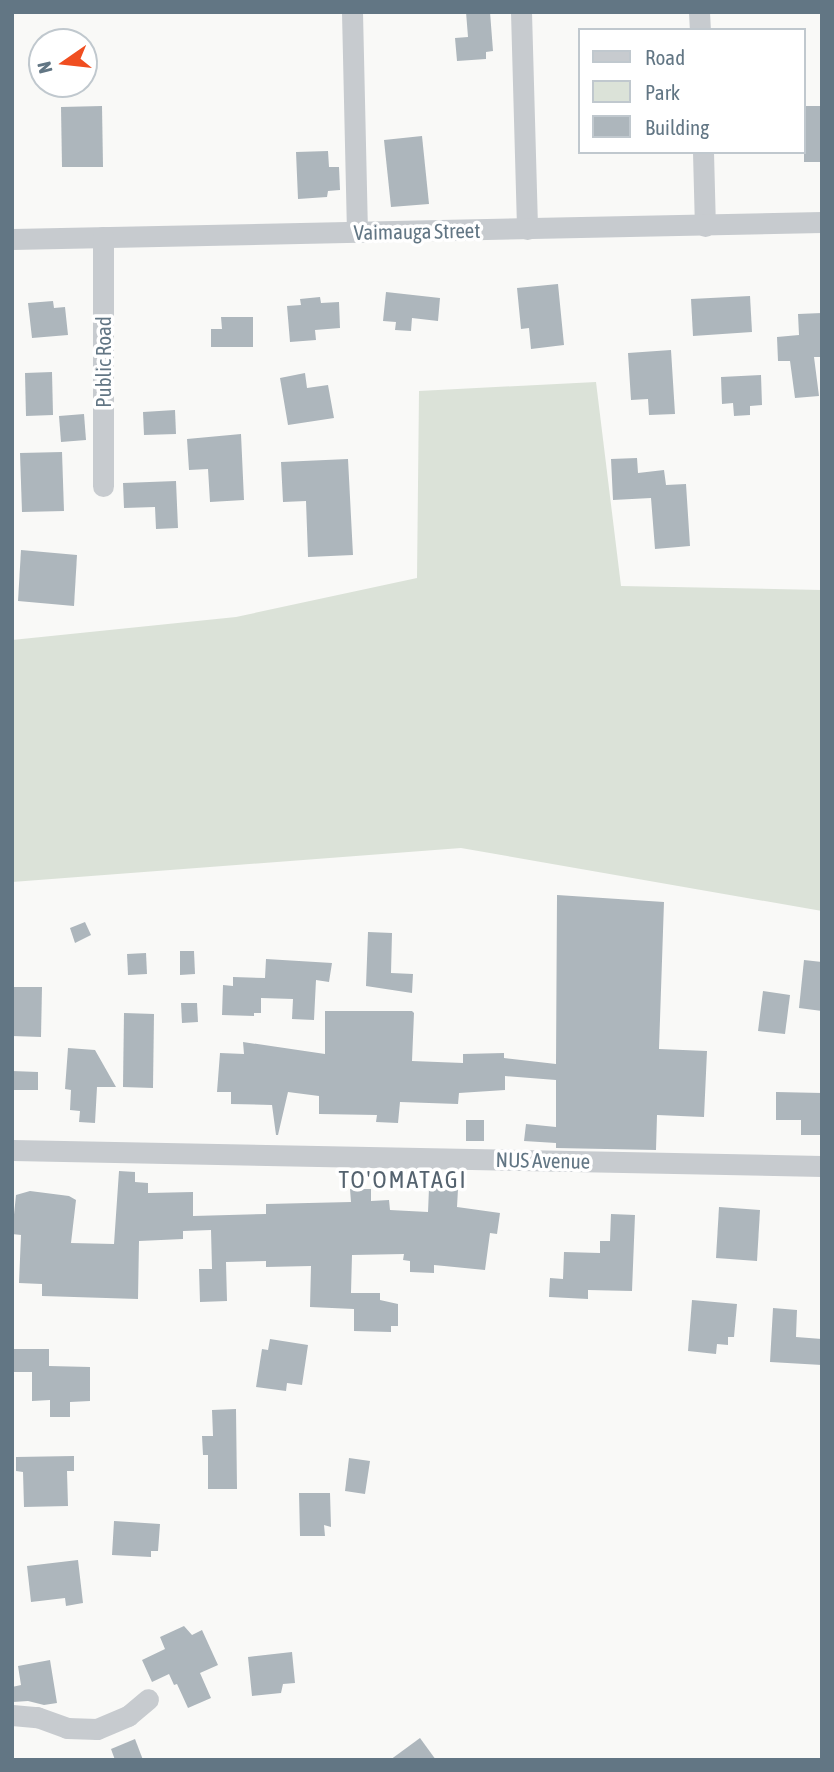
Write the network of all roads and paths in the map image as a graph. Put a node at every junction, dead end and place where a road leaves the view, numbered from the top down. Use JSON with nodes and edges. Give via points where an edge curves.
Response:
{"nodes":[{"id":1,"x":352,"y":12,"type":"edge"},
{"id":2,"x":521,"y":12,"type":"edge"},
{"id":3,"x":703,"y":154,"type":"edge"},
{"id":4,"x":822,"y":222,"type":"edge"},
{"id":5,"x":705,"y":226,"type":"junction"},
{"id":6,"x":527,"y":229,"type":"junction"},
{"id":7,"x":357,"y":232,"type":"junction"},
{"id":8,"x":103,"y":237,"type":"junction"},
{"id":9,"x":12,"y":239,"type":"edge"},
{"id":10,"x":103,"y":486,"type":"dead end"},
{"id":11,"x":12,"y":1150,"type":"edge"},
{"id":12,"x":822,"y":1166,"type":"edge"},
{"id":13,"x":148,"y":1699,"type":"dead end"},
{"id":14,"x":12,"y":1715,"type":"edge"}],
"edges":[{"from":1,"to":7,"type":"street"},
{"from":2,"to":6,"type":"street"},
{"from":3,"to":5,"type":"street"},
{"from":4,"to":5,"type":"street","name":"Vaimauga Street"},
{"from":5,"to":6,"type":"street","name":"Vaimauga Street"},
{"from":6,"to":7,"type":"street","name":"Vaimauga Street"},
{"from":7,"to":8,"type":"street","name":"Vaimauga Street"},
{"from":8,"to":9,"type":"street","name":"Vaimauga Street"},
{"from":8,"to":10,"type":"street","name":"Public Road"},
{"from":11,"to":12,"type":"street","name":"NUS Avenue"},
{"from":13,"to":14,"type":"street","via":[[128,1716],[97,1729],[67,1728],[37,1717]]}]}
